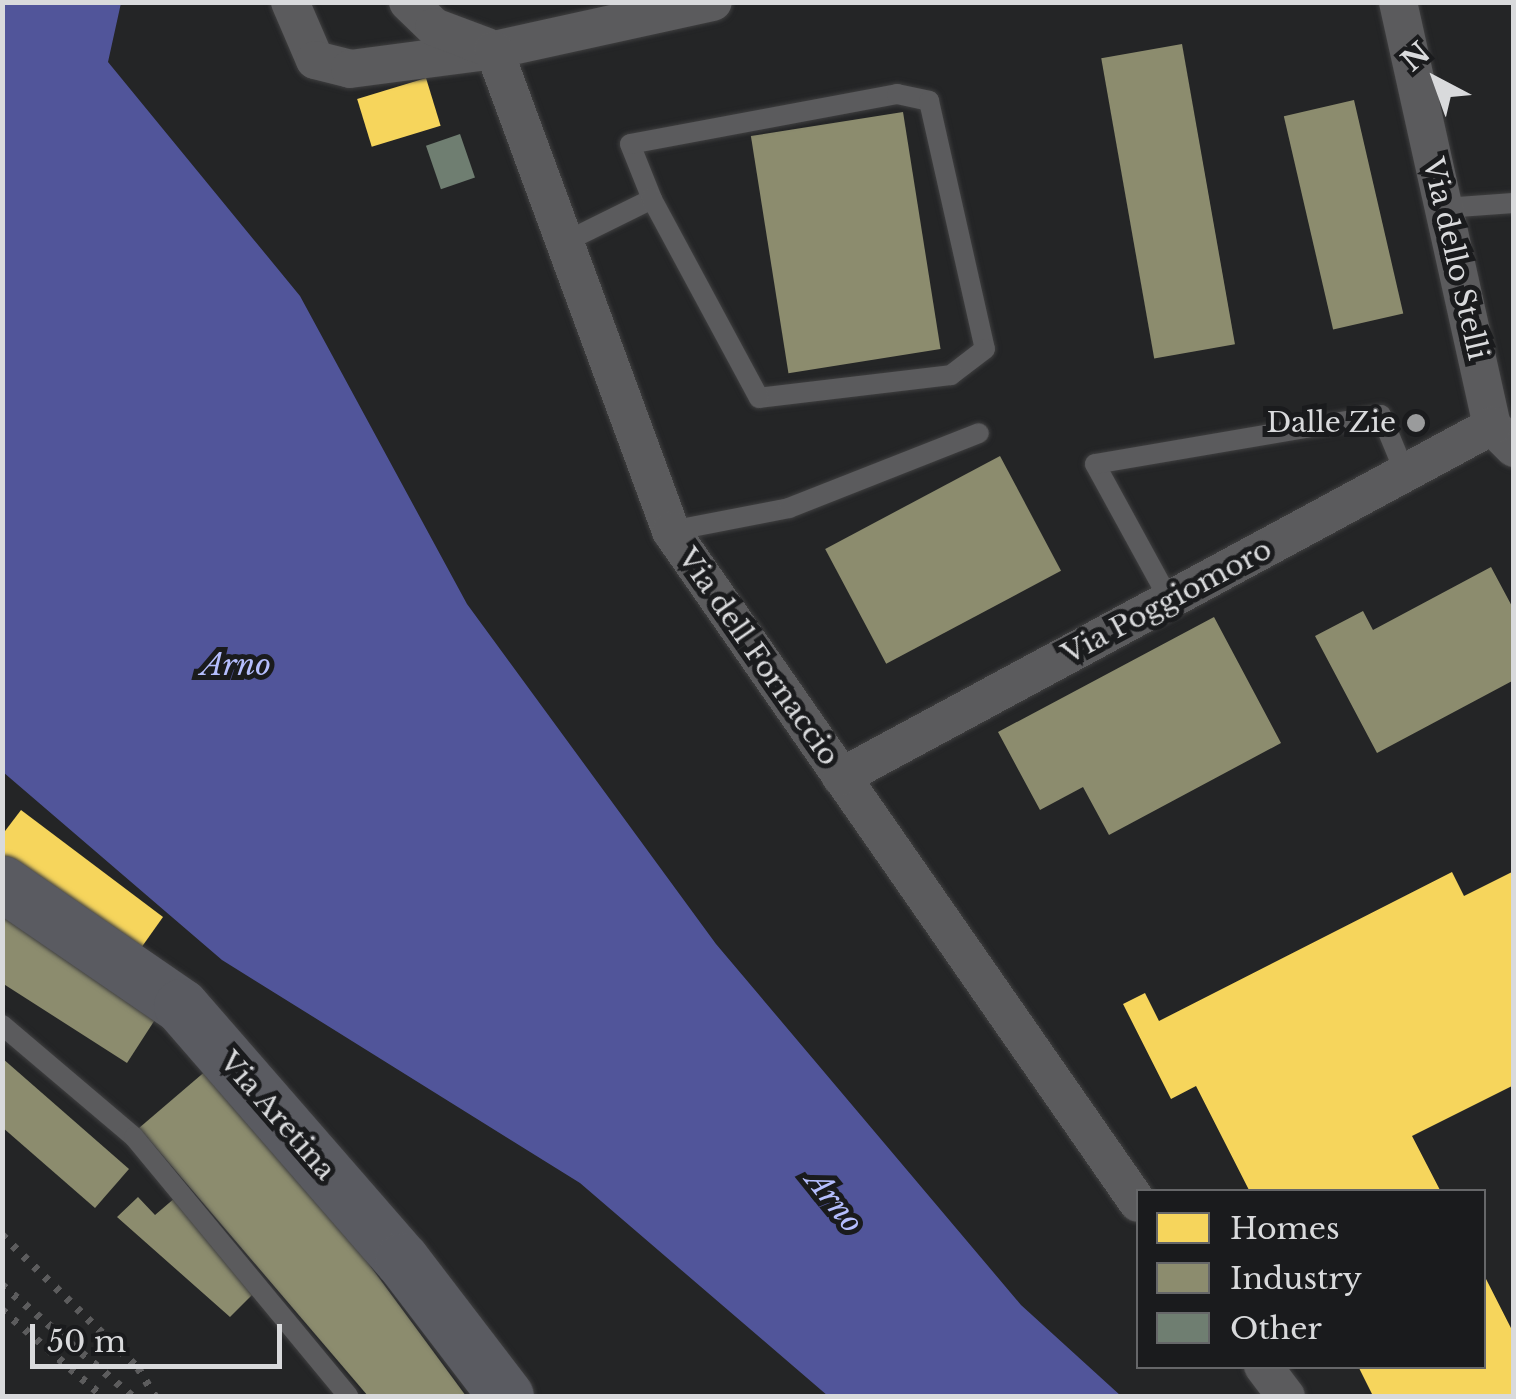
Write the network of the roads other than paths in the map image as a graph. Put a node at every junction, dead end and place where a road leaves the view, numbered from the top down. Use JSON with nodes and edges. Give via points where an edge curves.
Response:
{"nodes":[{"id":1,"x":290,"y":2,"type":"edge"},
{"id":2,"x":408,"y":2,"type":"edge"},
{"id":3,"x":714,"y":2,"type":"edge"},
{"id":4,"x":1398,"y":2,"type":"edge"},
{"id":5,"x":494,"y":50,"type":"junction"},
{"id":6,"x":652,"y":198,"type":"junction"},
{"id":7,"x":1514,"y":203,"type":"edge"},
{"id":8,"x":1444,"y":208,"type":"junction"},
{"id":9,"x":565,"y":242,"type":"junction"},
{"id":10,"x":980,"y":432,"type":"dead end"},
{"id":11,"x":1503,"y":437,"type":"edge"},
{"id":12,"x":1405,"y":473,"type":"junction"},
{"id":13,"x":671,"y":532,"type":"junction"},
{"id":14,"x":1170,"y":600,"type":"junction"},
{"id":15,"x":841,"y":777,"type":"junction"},
{"id":16,"x":2,"y":882,"type":"edge"},
{"id":17,"x":2,"y":1026,"type":"edge"},
{"id":18,"x":1136,"y":1200,"type":"edge"},
{"id":19,"x":1265,"y":1369,"type":"edge"},
{"id":20,"x":348,"y":1396,"type":"edge"},
{"id":21,"x":506,"y":1396,"type":"edge"},
{"id":22,"x":1286,"y":1396,"type":"edge"}],
"edges":[{"from":1,"to":5,"type":"street","via":[[316,60],[350,70]]},
{"from":2,"to":5,"type":"street","via":[[434,28]]},
{"from":3,"to":5,"type":"street"},
{"from":4,"to":8,"type":"street","name":"Via dello Stelli"},
{"from":5,"to":9,"type":"street","name":"Via dell Fornaccio"},
{"from":6,"to":6,"type":"lane","via":[[759,398],[951,376],[984,350],[929,102],[897,94],[630,144]]},
{"from":6,"to":9,"type":"lane"},
{"from":7,"to":8,"type":"lane"},
{"from":8,"to":11,"type":"street","name":"Via dello Stelli"},
{"from":9,"to":13,"type":"street","name":"Via dell Fornaccio"},
{"from":10,"to":13,"type":"lane","via":[[789,508]]},
{"from":11,"to":12,"type":"street","name":"Via Poggiomoro"},
{"from":12,"to":14,"type":"street","name":"Via Poggiomoro"},
{"from":12,"to":14,"type":"lane","via":[[1381,415],[1095,464]]},
{"from":13,"to":15,"type":"street","name":"Via dell Fornaccio"},
{"from":14,"to":15,"type":"street","name":"Via Poggiomoro"},
{"from":15,"to":18,"type":"street","name":"Via dell Fornaccio"},
{"from":16,"to":21,"type":"main road","name":"Via Aretina","via":[[164,978],[402,1260]]},
{"from":17,"to":20,"type":"lane","via":[[134,1137]]},
{"from":19,"to":22,"type":"street"}]}
